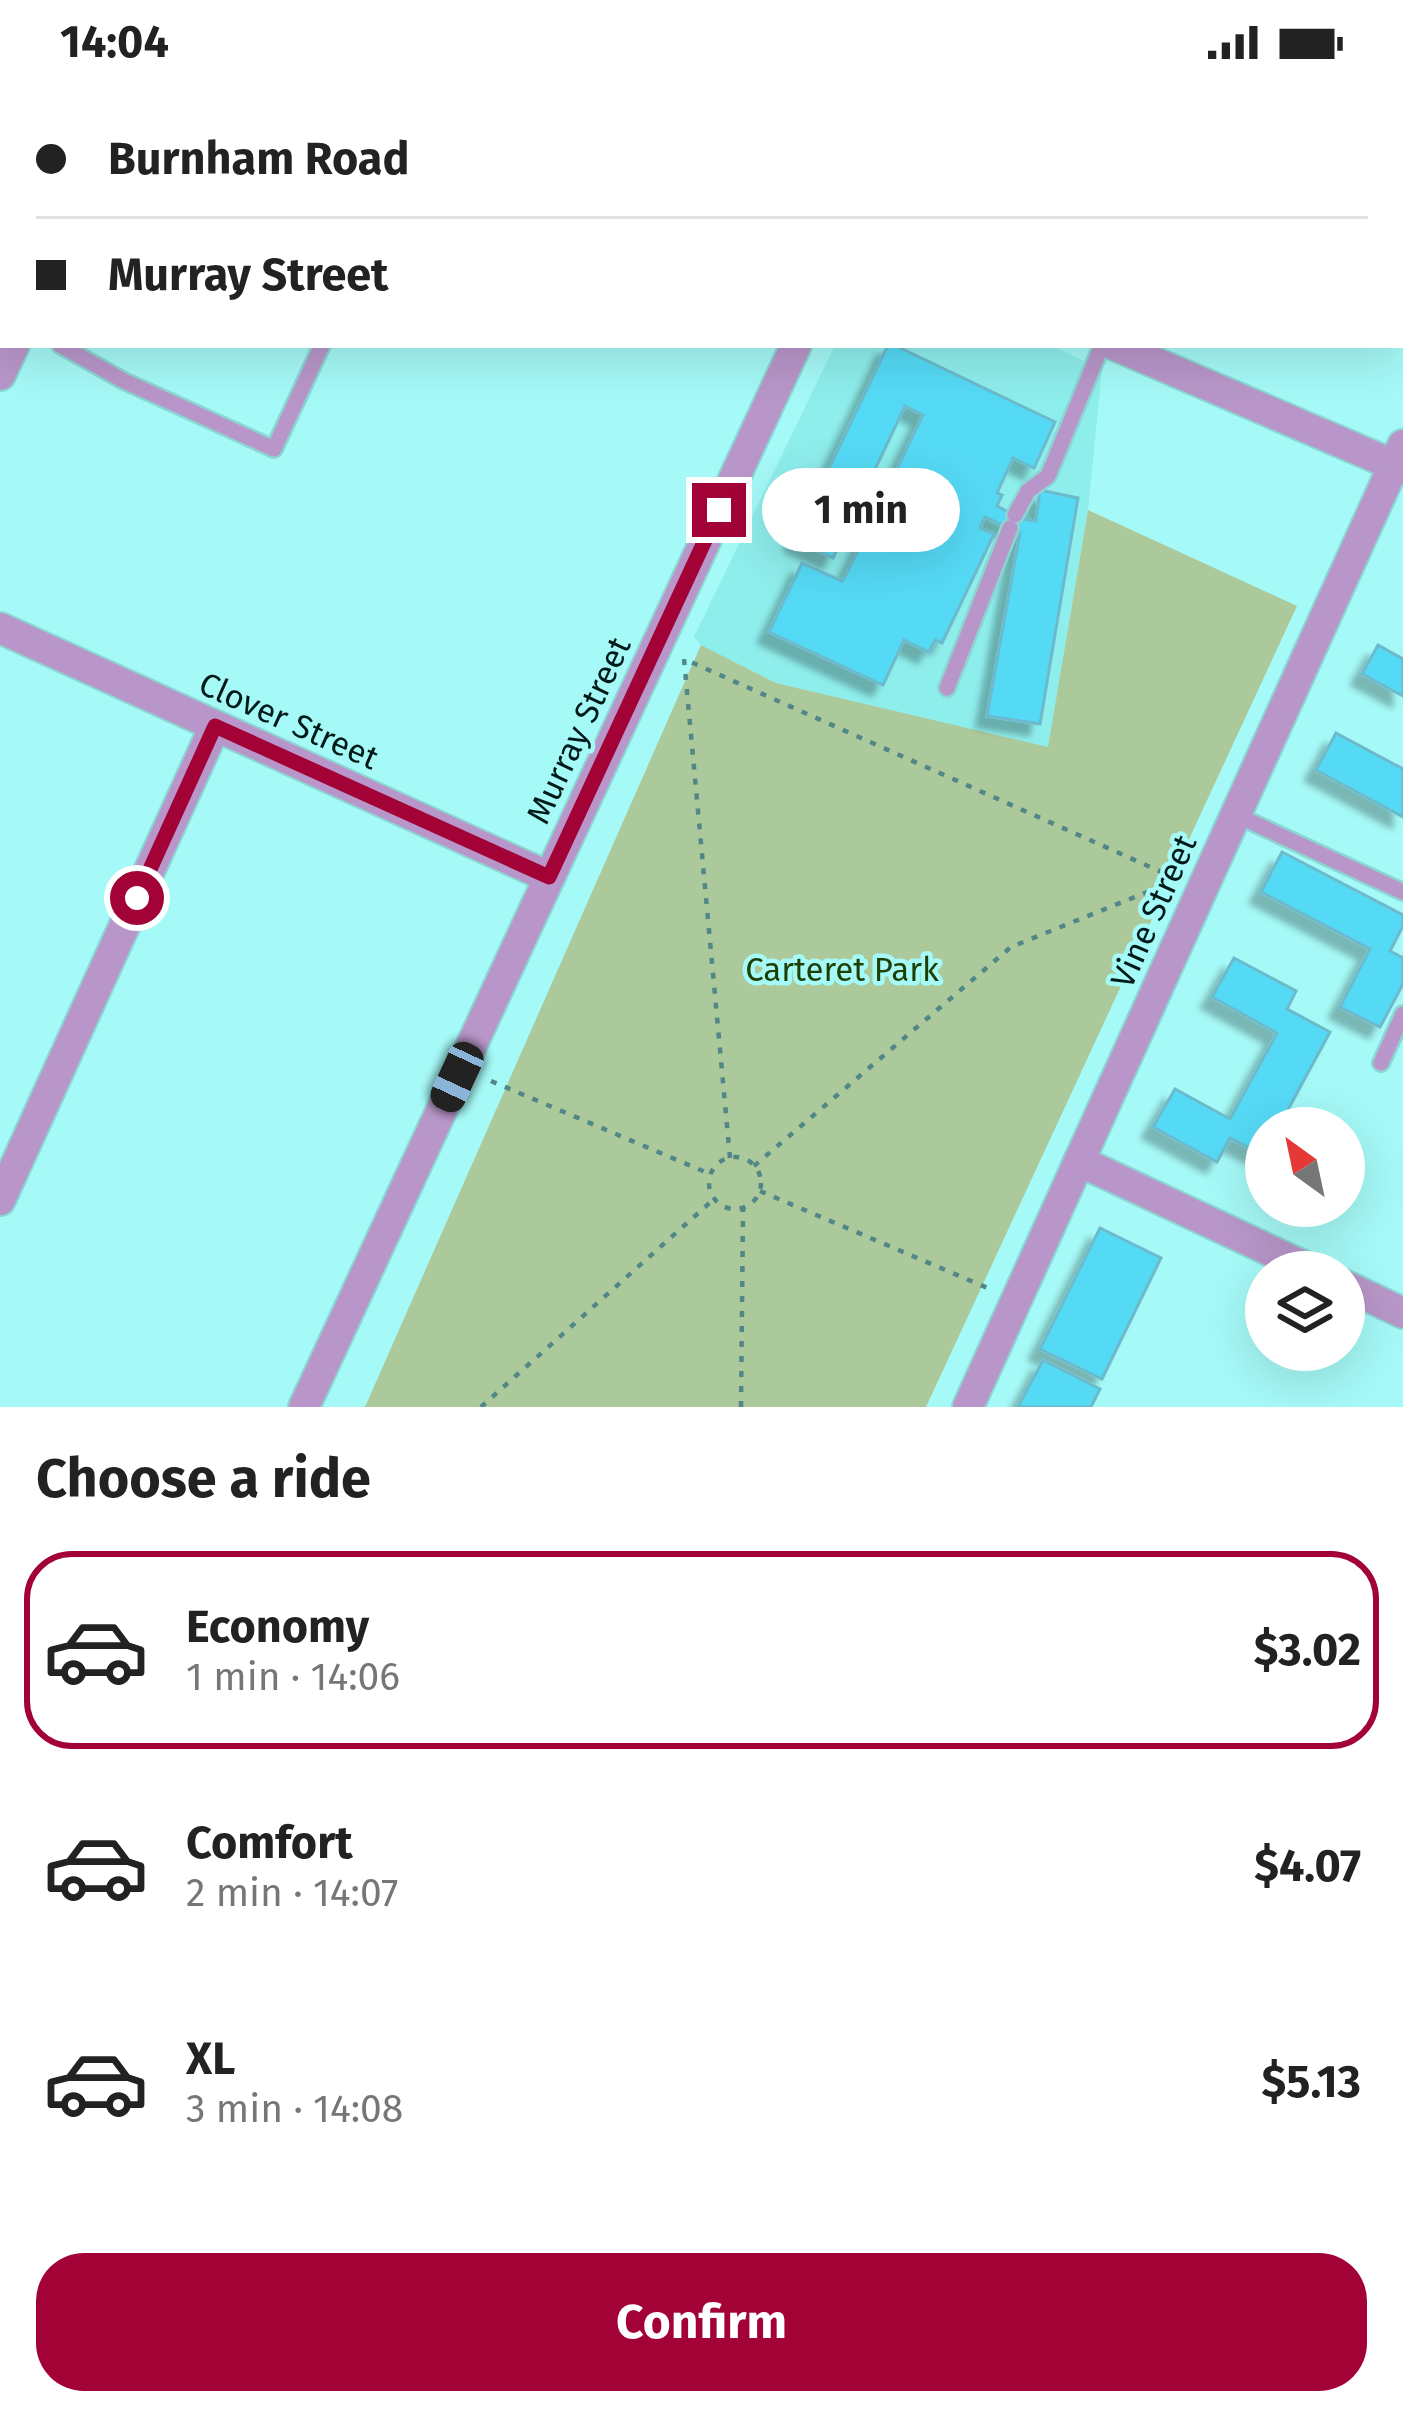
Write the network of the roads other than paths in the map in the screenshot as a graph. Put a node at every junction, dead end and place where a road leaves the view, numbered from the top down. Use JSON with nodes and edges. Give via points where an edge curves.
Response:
{"nodes":[{"id":1,"x":66,"y":348,"type":"edge"},
{"id":2,"x":321,"y":348,"type":"edge"},
{"id":3,"x":795,"y":348,"type":"edge"},
{"id":4,"x":1101,"y":348,"type":"edge"},
{"id":5,"x":1122,"y":348,"type":"edge"},
{"id":6,"x":1400,"y":459,"type":"edge"},
{"id":7,"x":0,"y":628,"type":"edge"},
{"id":8,"x":946,"y":688,"type":"dead end"},
{"id":9,"x":215,"y":726,"type":"junction"},
{"id":10,"x":1237,"y":815,"type":"junction"},
{"id":11,"x":549,"y":877,"type":"junction"},
{"id":12,"x":1403,"y":892,"type":"edge"},
{"id":13,"x":1403,"y":1014,"type":"edge"},
{"id":14,"x":1381,"y":1063,"type":"dead end"},
{"id":15,"x":1079,"y":1161,"type":"junction"},
{"id":16,"x":0,"y":1200,"type":"edge"},
{"id":17,"x":1271,"y":1251,"type":"edge"},
{"id":18,"x":1365,"y":1295,"type":"edge"},
{"id":19,"x":1403,"y":1313,"type":"edge"},
{"id":20,"x":304,"y":1407,"type":"edge"},
{"id":21,"x":968,"y":1407,"type":"edge"}],
"edges":[{"from":1,"to":2,"type":"lane","via":[[274,449]]},
{"from":3,"to":11,"type":"street","name":"Murray Street"},
{"from":4,"to":8,"type":"lane","via":[[1048,476],[1028,491],[1012,522]]},
{"from":5,"to":6,"type":"street"},
{"from":6,"to":10,"type":"street","name":"Vine Street"},
{"from":7,"to":9,"type":"street","name":"Clover Street"},
{"from":9,"to":11,"type":"street","name":"Clover Street"},
{"from":9,"to":16,"type":"street"},
{"from":10,"to":12,"type":"lane"},
{"from":10,"to":15,"type":"street","name":"Vine Street"},
{"from":11,"to":20,"type":"street","name":"Murray Street"},
{"from":13,"to":14,"type":"lane"},
{"from":15,"to":17,"type":"street"},
{"from":15,"to":21,"type":"street","name":"Vine Street"},
{"from":18,"to":19,"type":"street"}]}
